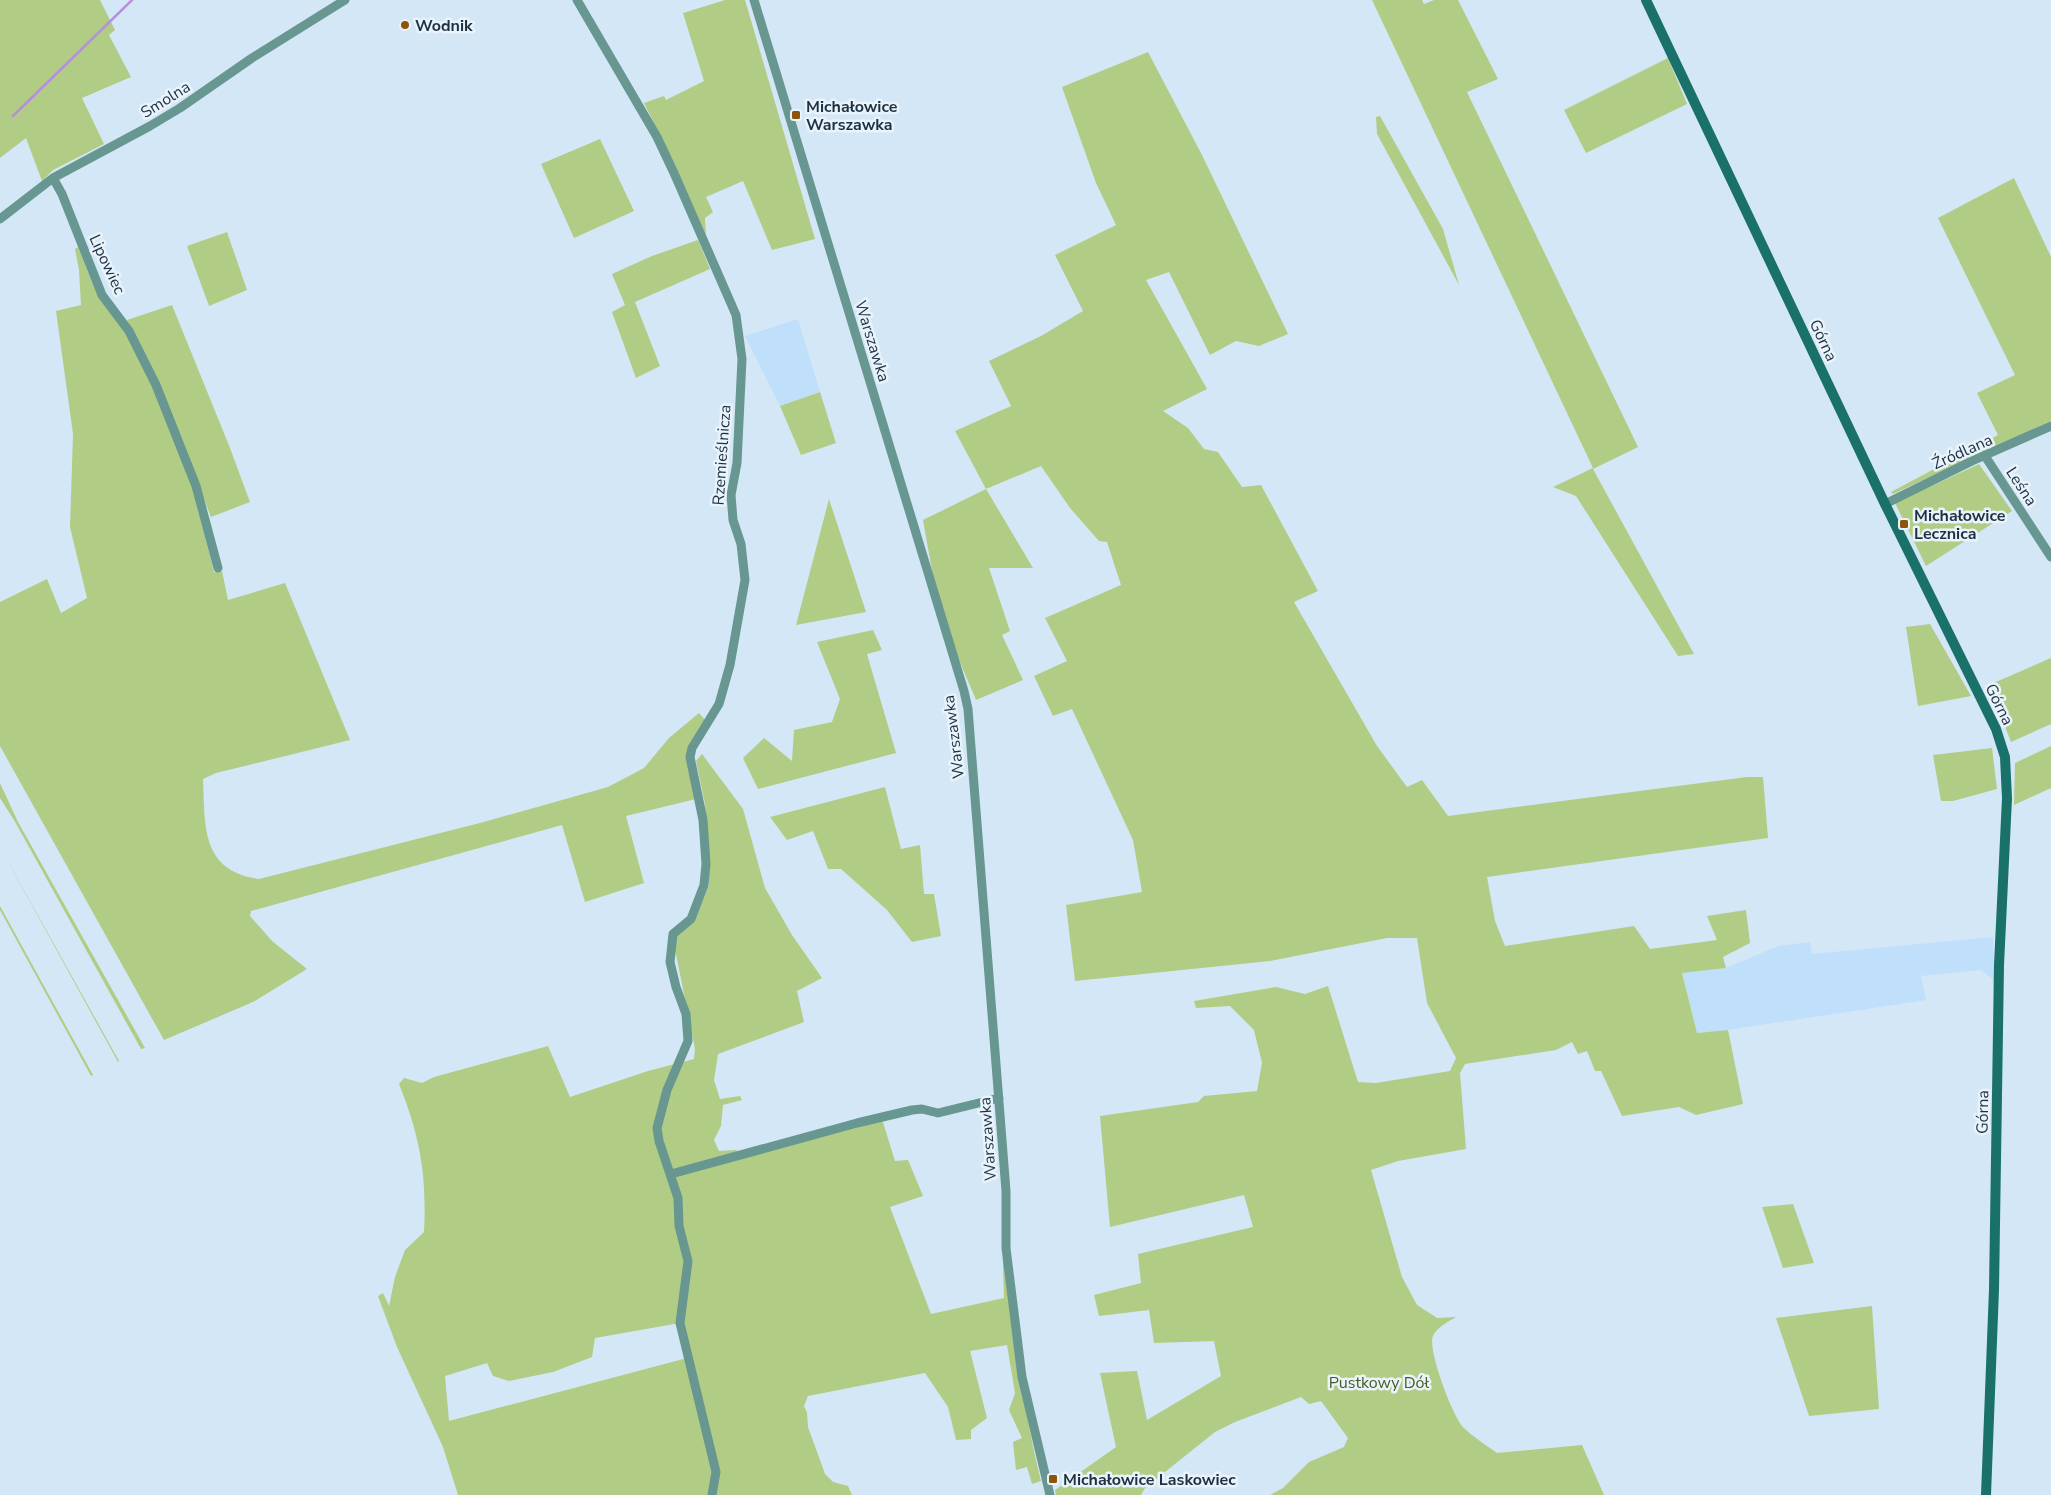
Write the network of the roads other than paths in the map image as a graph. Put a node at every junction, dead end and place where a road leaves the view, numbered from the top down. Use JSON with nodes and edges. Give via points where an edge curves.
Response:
{"nodes":[{"id":1,"x":345,"y":0,"type":"edge"},
{"id":2,"x":577,"y":0,"type":"edge"},
{"id":3,"x":754,"y":0,"type":"edge"},
{"id":4,"x":1646,"y":0,"type":"edge"},
{"id":5,"x":53,"y":178,"type":"junction"},
{"id":6,"x":0,"y":219,"type":"edge"},
{"id":7,"x":2051,"y":426,"type":"edge"},
{"id":8,"x":1985,"y":456,"type":"junction"},
{"id":9,"x":1885,"y":504,"type":"junction"},
{"id":10,"x":2051,"y":557,"type":"edge"},
{"id":11,"x":218,"y":568,"type":"dead end"},
{"id":12,"x":999,"y":1098,"type":"junction"},
{"id":13,"x":671,"y":1174,"type":"junction"},
{"id":14,"x":712,"y":1495,"type":"edge"},
{"id":15,"x":1050,"y":1495,"type":"edge"},
{"id":16,"x":1986,"y":1495,"type":"edge"}],
"edges":[{"from":1,"to":5,"type":"street","name":"Smolna","via":[[165,117]]},
{"from":2,"to":13,"type":"street","name":"Rzemieślnicza","via":[[657,137],[674,173],[736,315],[742,359],[737,463],[731,495],[745,580],[730,665],[719,704],[692,748],[690,758],[703,820],[706,864],[704,885],[691,919],[673,934],[670,962],[686,1014],[688,1040],[667,1090],[657,1128]]},
{"from":3,"to":12,"type":"street","name":"Warszawka","via":[[964,691]]},
{"from":4,"to":9,"type":"street","name":"Górna"},
{"from":5,"to":6,"type":"street","name":"Smolna"},
{"from":5,"to":11,"type":"street","name":"Lipowiec","via":[[102,295],[129,331],[156,385],[196,486]]},
{"from":7,"to":8,"type":"street","name":"Źródlana"},
{"from":8,"to":9,"type":"street","name":"Źródlana"},
{"from":8,"to":10,"type":"street","name":"Leśna"},
{"from":9,"to":16,"type":"street","name":"Górna","via":[[1996,729],[2006,762]]},
{"from":12,"to":13,"type":"street","via":[[938,1113],[912,1110]]},
{"from":12,"to":15,"type":"street","name":"Warszawka","via":[[1006,1191],[1006,1248],[1019,1356]]},
{"from":13,"to":14,"type":"street","name":"Rzemieślnicza","via":[[688,1261],[680,1323],[716,1472]]}]}
